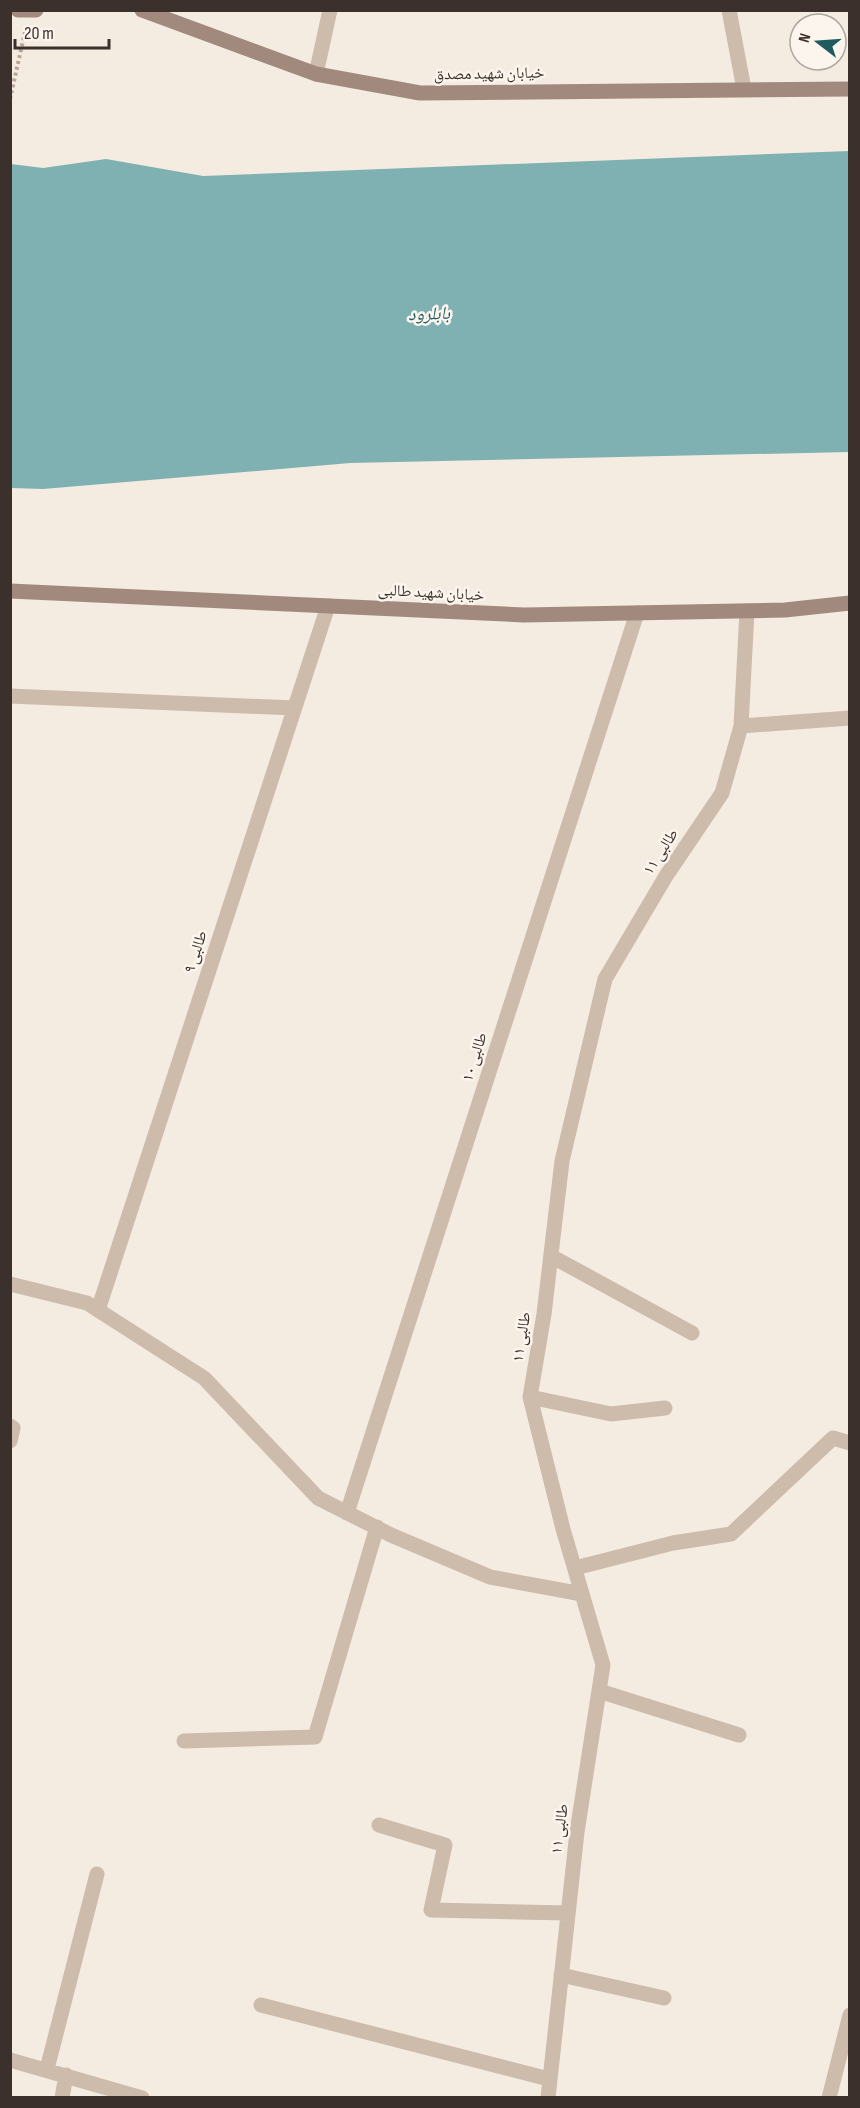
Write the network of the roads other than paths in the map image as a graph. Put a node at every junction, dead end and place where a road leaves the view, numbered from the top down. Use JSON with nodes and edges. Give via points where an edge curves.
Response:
{"nodes":[{"id":1,"x":142,"y":10,"type":"edge"},
{"id":2,"x":330,"y":10,"type":"edge"},
{"id":3,"x":729,"y":10,"type":"edge"},
{"id":4,"x":316,"y":74,"type":"junction"},
{"id":5,"x":849,"y":88,"type":"edge"},
{"id":6,"x":744,"y":89,"type":"junction"},
{"id":7,"x":10,"y":591,"type":"edge"},
{"id":8,"x":849,"y":603,"type":"edge"},
{"id":9,"x":328,"y":606,"type":"junction"},
{"id":10,"x":747,"y":611,"type":"junction"},
{"id":11,"x":637,"y":613,"type":"junction"},
{"id":12,"x":10,"y":696,"type":"edge"},
{"id":13,"x":294,"y":708,"type":"junction"},
{"id":14,"x":849,"y":718,"type":"edge"},
{"id":15,"x":741,"y":726,"type":"junction"},
{"id":16,"x":551,"y":1256,"type":"junction"},
{"id":17,"x":10,"y":1284,"type":"edge"},
{"id":18,"x":98,"y":1310,"type":"junction"},
{"id":19,"x":692,"y":1333,"type":"dead end"},
{"id":20,"x":530,"y":1397,"type":"junction"},
{"id":21,"x":664,"y":1408,"type":"dead end"},
{"id":22,"x":10,"y":1426,"type":"edge"},
{"id":23,"x":10,"y":1441,"type":"edge"},
{"id":24,"x":849,"y":1443,"type":"edge"},
{"id":25,"x":347,"y":1513,"type":"junction"},
{"id":26,"x":377,"y":1527,"type":"junction"},
{"id":27,"x":575,"y":1568,"type":"junction"},
{"id":28,"x":582,"y":1594,"type":"junction"},
{"id":29,"x":600,"y":1691,"type":"junction"},
{"id":30,"x":739,"y":1735,"type":"dead end"},
{"id":31,"x":184,"y":1740,"type":"dead end"},
{"id":32,"x":379,"y":1825,"type":"dead end"},
{"id":33,"x":97,"y":1874,"type":"dead end"},
{"id":34,"x":568,"y":1913,"type":"junction"},
{"id":35,"x":561,"y":1975,"type":"junction"},
{"id":36,"x":664,"y":1998,"type":"dead end"},
{"id":37,"x":261,"y":2005,"type":"dead end"},
{"id":38,"x":849,"y":2015,"type":"edge"},
{"id":39,"x":10,"y":2060,"type":"edge"},
{"id":40,"x":47,"y":2069,"type":"junction"},
{"id":41,"x":66,"y":2075,"type":"junction"},
{"id":42,"x":549,"y":2079,"type":"junction"},
{"id":43,"x":62,"y":2097,"type":"edge"},
{"id":44,"x":142,"y":2097,"type":"edge"},
{"id":45,"x":548,"y":2097,"type":"edge"},
{"id":46,"x":829,"y":2097,"type":"edge"}],
"edges":[{"from":1,"to":4,"type":"street","name":"خیابان شهید مصدق"},
{"from":2,"to":4,"type":"street"},
{"from":3,"to":6,"type":"street"},
{"from":4,"to":6,"type":"street","name":"خیابان شهید مصدق","via":[[420,93]]},
{"from":5,"to":6,"type":"street","name":"خیابان شهید مصدق"},
{"from":7,"to":9,"type":"street","name":"خیابان شهید طالبی"},
{"from":8,"to":10,"type":"street","name":"خیابان شهید طالبی"},
{"from":9,"to":11,"type":"street","name":"خیابان شهید طالبی","via":[[524,615]]},
{"from":9,"to":13,"type":"street","name":"طالبی ۹"},
{"from":10,"to":11,"type":"street","name":"خیابان شهید طالبی"},
{"from":10,"to":15,"type":"street","name":"طالبی ۱۱"},
{"from":11,"to":25,"type":"street","name":"طالبی ۱۰"},
{"from":12,"to":13,"type":"street"},
{"from":13,"to":18,"type":"street","name":"طالبی ۹"},
{"from":14,"to":15,"type":"street"},
{"from":15,"to":16,"type":"street","name":"طالبی ۱۱","via":[[722,794],[666,876],[605,979],[562,1161]]},
{"from":16,"to":19,"type":"street"},
{"from":16,"to":20,"type":"street","name":"طالبی ۱۱"},
{"from":17,"to":18,"type":"street","via":[[87,1303]]},
{"from":18,"to":25,"type":"street","via":[[204,1378],[318,1498]]},
{"from":20,"to":21,"type":"street","via":[[610,1414]]},
{"from":20,"to":27,"type":"street","name":"طالبی ۱۱"},
{"from":22,"to":23,"type":"street"},
{"from":24,"to":27,"type":"street","via":[[833,1438],[731,1534],[673,1543]]},
{"from":25,"to":26,"type":"street"},
{"from":26,"to":28,"type":"street","via":[[490,1577]]},
{"from":26,"to":31,"type":"street","via":[[315,1737]]},
{"from":27,"to":28,"type":"street","name":"طالبی ۱۱"},
{"from":28,"to":29,"type":"street","name":"طالبی ۱۱","via":[[603,1665]]},
{"from":29,"to":30,"type":"street"},
{"from":29,"to":34,"type":"street","name":"طالبی ۱۱"},
{"from":32,"to":34,"type":"street","via":[[445,1845],[431,1910]]},
{"from":33,"to":40,"type":"street"},
{"from":34,"to":35,"type":"street","name":"طالبی ۱۱"},
{"from":35,"to":36,"type":"street"},
{"from":35,"to":42,"type":"street","name":"طالبی ۱۱"},
{"from":37,"to":42,"type":"street"},
{"from":38,"to":46,"type":"street"},
{"from":39,"to":40,"type":"street"},
{"from":40,"to":41,"type":"street"},
{"from":41,"to":43,"type":"street"},
{"from":41,"to":44,"type":"street"},
{"from":42,"to":45,"type":"street","name":"طالبی ۱۱"}]}
